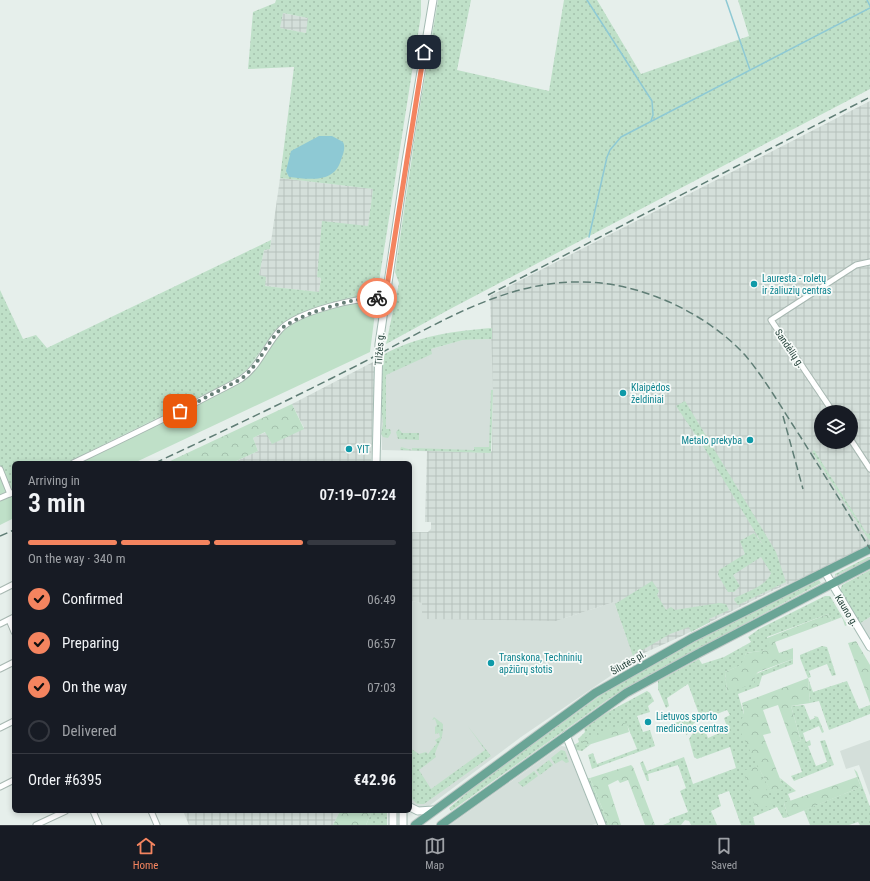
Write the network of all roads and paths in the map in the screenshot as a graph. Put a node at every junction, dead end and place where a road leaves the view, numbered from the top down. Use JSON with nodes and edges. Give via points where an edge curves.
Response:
{"nodes":[{"id":1,"x":433,"y":0,"type":"edge"},
{"id":2,"x":870,"y":262,"type":"edge"},
{"id":3,"x":385,"y":299,"type":"junction"},
{"id":4,"x":828,"y":405,"type":"edge"},
{"id":5,"x":857,"y":449,"type":"edge"},
{"id":6,"x":77,"y":461,"type":"edge"},
{"id":7,"x":376,"y":461,"type":"edge"},
{"id":8,"x":0,"y":469,"type":"edge"},
{"id":9,"x":870,"y":469,"type":"edge"},
{"id":10,"x":12,"y":493,"type":"edge"},
{"id":11,"x":0,"y":498,"type":"edge"},
{"id":12,"x":870,"y":549,"type":"edge"},
{"id":13,"x":870,"y":564,"type":"edge"},
{"id":14,"x":825,"y":572,"type":"junction"},
{"id":15,"x":832,"y":584,"type":"junction"},
{"id":16,"x":12,"y":585,"type":"edge"},
{"id":17,"x":0,"y":591,"type":"edge"},
{"id":18,"x":11,"y":618,"type":"edge"},
{"id":19,"x":0,"y":624,"type":"edge"},
{"id":20,"x":870,"y":647,"type":"edge"},
{"id":21,"x":12,"y":663,"type":"edge"},
{"id":22,"x":0,"y":669,"type":"edge"},
{"id":23,"x":12,"y":722,"type":"edge"},
{"id":24,"x":0,"y":728,"type":"edge"},
{"id":25,"x":566,"y":735,"type":"junction"},
{"id":26,"x":12,"y":781,"type":"edge"},
{"id":27,"x":0,"y":787,"type":"edge"},
{"id":28,"x":412,"y":808,"type":"edge"},
{"id":29,"x":433,"y":810,"type":"junction"},
{"id":30,"x":62,"y":813,"type":"edge"},
{"id":31,"x":94,"y":813,"type":"edge"},
{"id":32,"x":152,"y":813,"type":"edge"},
{"id":33,"x":392,"y":813,"type":"edge"},
{"id":34,"x":403,"y":813,"type":"edge"},
{"id":35,"x":43,"y":824,"type":"edge"},
{"id":36,"x":36,"y":825,"type":"edge"},
{"id":37,"x":100,"y":825,"type":"edge"},
{"id":38,"x":157,"y":825,"type":"edge"},
{"id":39,"x":393,"y":825,"type":"edge"},
{"id":40,"x":402,"y":825,"type":"edge"},
{"id":41,"x":415,"y":825,"type":"edge"},
{"id":42,"x":441,"y":825,"type":"edge"},
{"id":43,"x":602,"y":825,"type":"edge"}],
"edges":[{"from":1,"to":3,"type":"main road","name":"Tilžės g."},
{"from":2,"to":4,"type":"street","name":"Sandėlių g.","via":[[856,265],[771,320]]},
{"from":3,"to":6,"type":"street","via":[[373,297],[352,300],[322,309],[288,324],[279,330],[254,367],[241,379]]},
{"from":3,"to":7,"type":"main road","name":"Tilžės g.","via":[[378,352]]},
{"from":5,"to":9,"type":"street"},
{"from":8,"to":10,"type":"street"},
{"from":10,"to":11,"type":"street"},
{"from":12,"to":14,"type":"main road","name":"Šilutės pl."},
{"from":13,"to":15,"type":"main road"},
{"from":14,"to":15,"type":"main road","name":"Kauno g."},
{"from":14,"to":29,"type":"main road","name":"Šilutės pl.","via":[[692,638],[595,693]]},
{"from":15,"to":20,"type":"main road","name":"Kauno g."},
{"from":15,"to":25,"type":"main road","via":[[626,693]]},
{"from":16,"to":17,"type":"street"},
{"from":18,"to":19,"type":"street"},
{"from":21,"to":22,"type":"street"},
{"from":23,"to":24,"type":"street"},
{"from":25,"to":42,"type":"main road"},
{"from":25,"to":43,"type":"main road"},
{"from":26,"to":27,"type":"street"},
{"from":28,"to":29,"type":"main road","via":[[418,811]]},
{"from":29,"to":41,"type":"main road","name":"Šilutės pl."},
{"from":30,"to":35,"type":"street"},
{"from":31,"to":37,"type":"street"},
{"from":32,"to":38,"type":"street"},
{"from":33,"to":39,"type":"main road"},
{"from":34,"to":40,"type":"main road"},
{"from":35,"to":36,"type":"street"}]}
